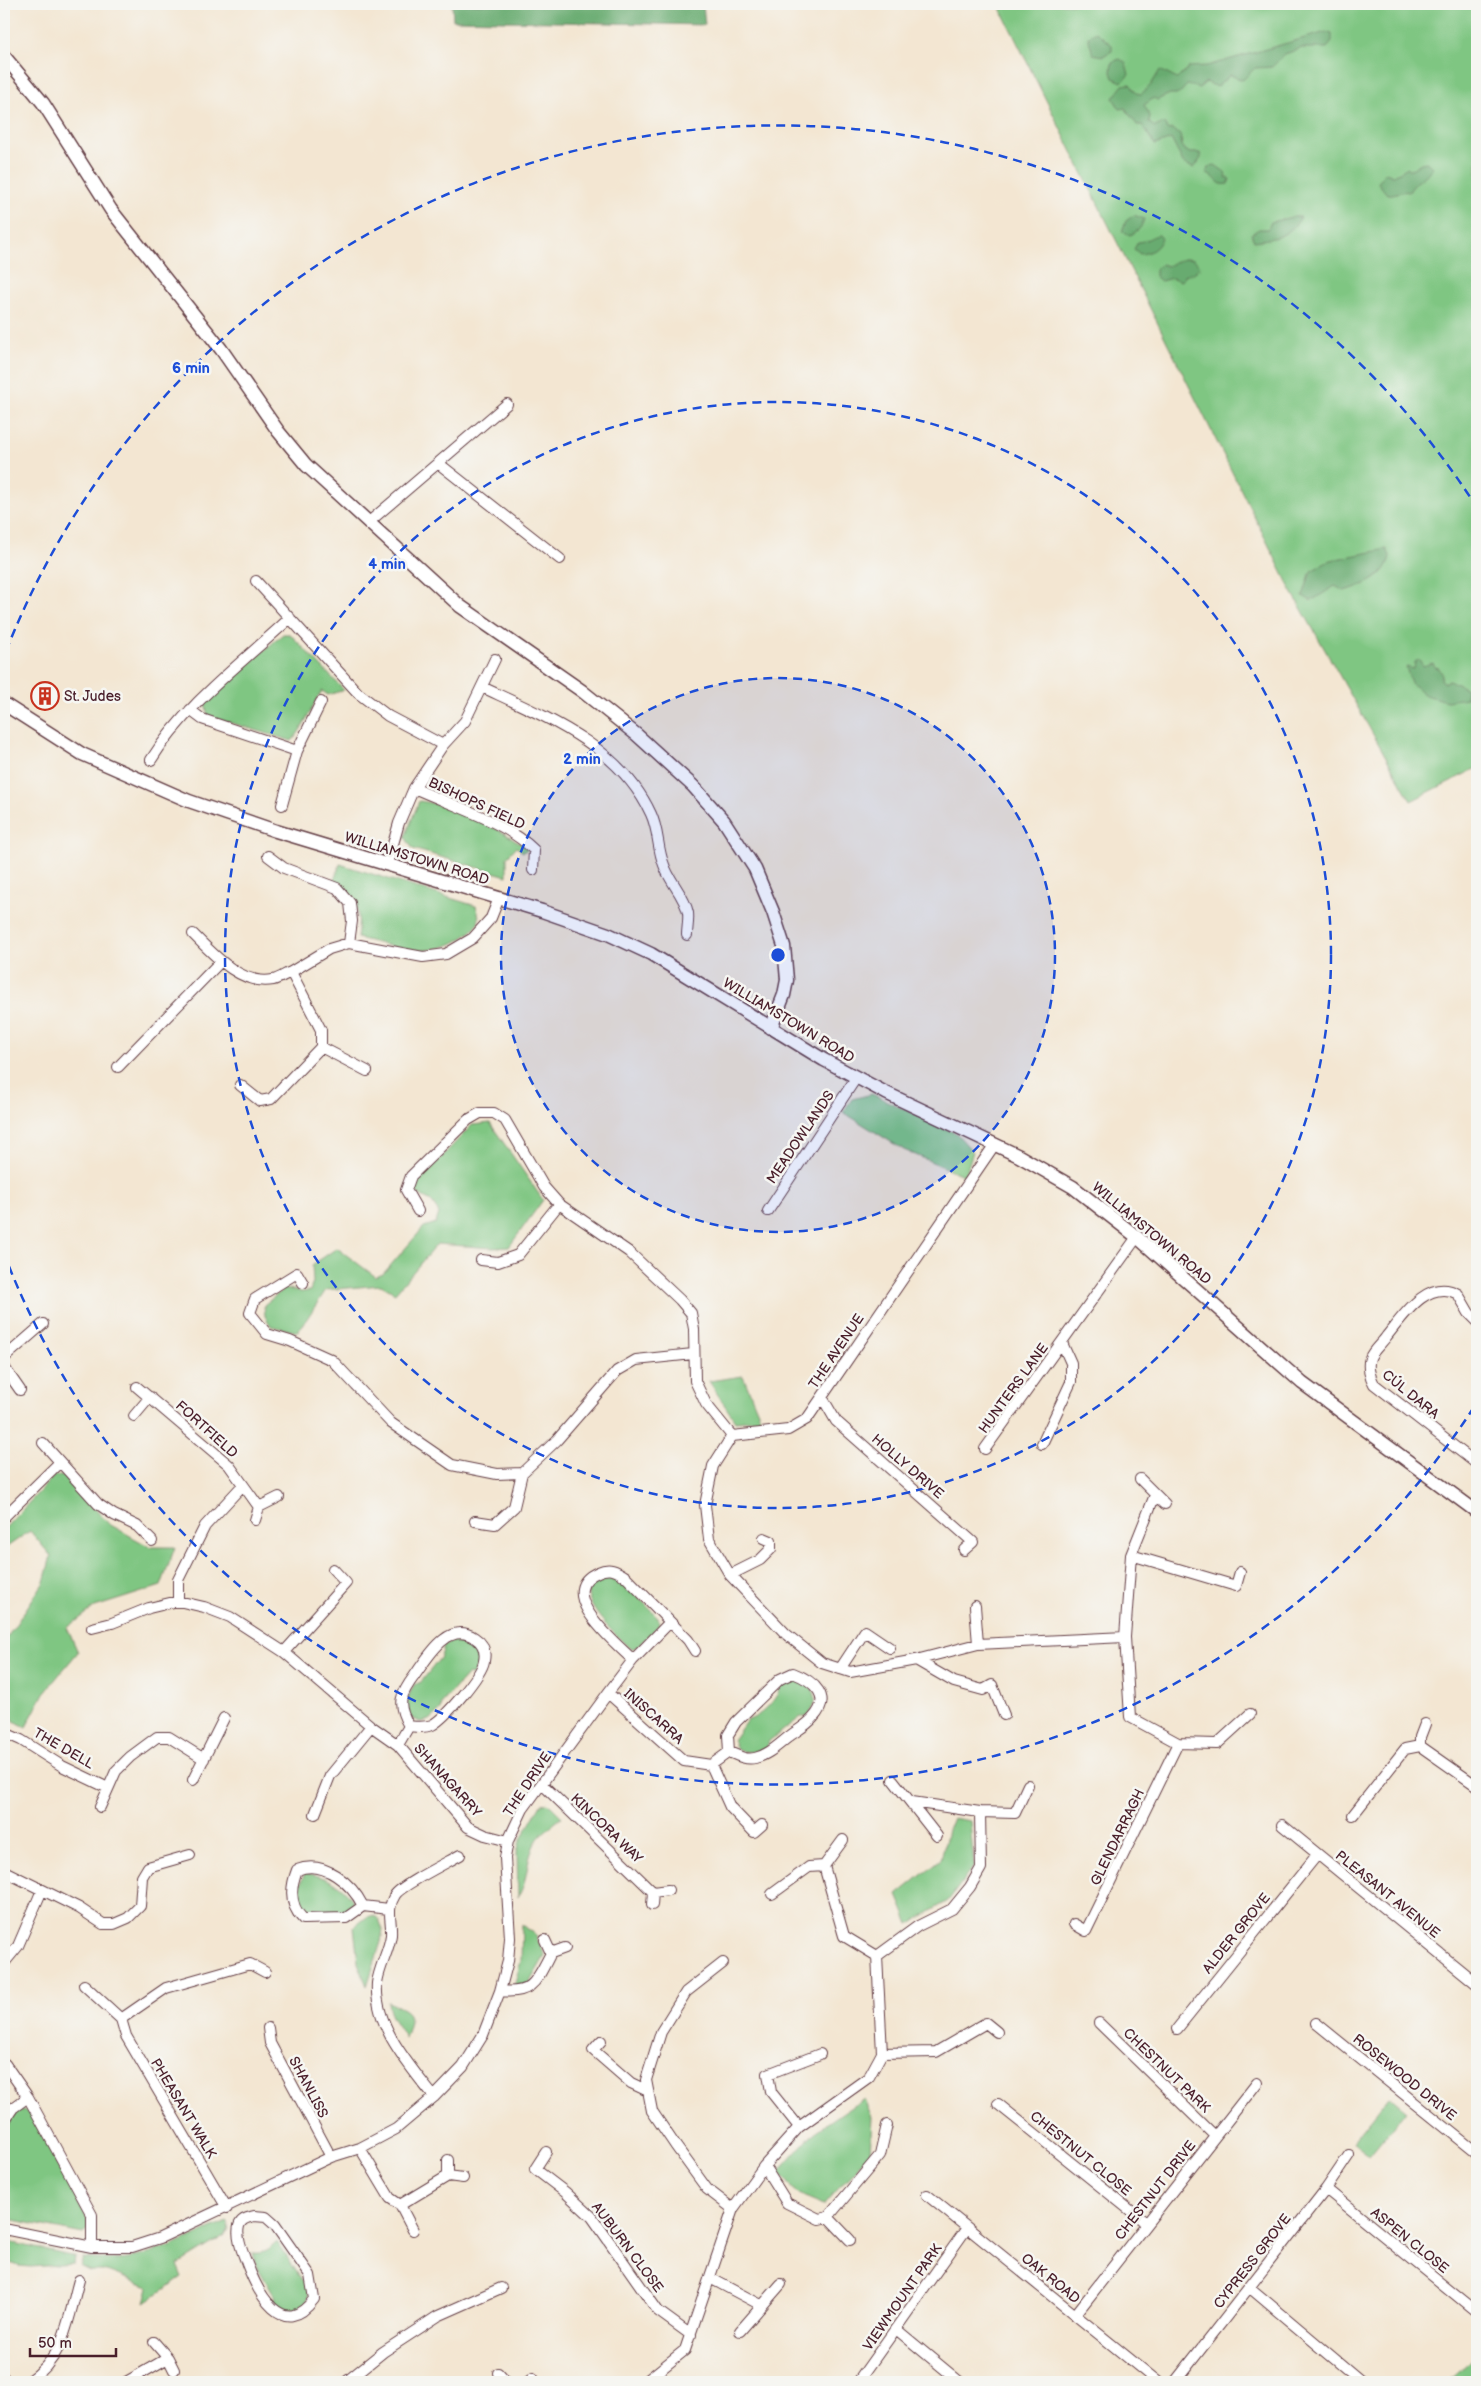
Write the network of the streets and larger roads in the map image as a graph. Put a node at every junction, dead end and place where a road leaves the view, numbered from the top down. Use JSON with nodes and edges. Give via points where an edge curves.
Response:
{"nodes":[{"id":1,"x":4,"y":56,"type":"edge"},
{"id":2,"x":507,"y":404,"type":"dead end"},
{"id":3,"x":438,"y":463,"type":"junction"},
{"id":4,"x":369,"y":522,"type":"junction"},
{"id":5,"x":560,"y":559,"type":"dead end"},
{"id":6,"x":256,"y":581,"type":"dead end"},
{"id":7,"x":290,"y":618,"type":"junction"},
{"id":8,"x":495,"y":659,"type":"dead end"},
{"id":9,"x":482,"y":687,"type":"junction"},
{"id":10,"x":321,"y":702,"type":"dead end"},
{"id":11,"x":4,"y":704,"type":"edge"},
{"id":12,"x":190,"y":710,"type":"junction"},
{"id":13,"x":443,"y":745,"type":"junction"},
{"id":14,"x":297,"y":751,"type":"junction"},
{"id":15,"x":151,"y":760,"type":"dead end"},
{"id":16,"x":414,"y":788,"type":"junction"},
{"id":17,"x":282,"y":805,"type":"dead end"},
{"id":18,"x":268,"y":856,"type":"dead end"},
{"id":19,"x":387,"y":865,"type":"junction"},
{"id":20,"x":533,"y":870,"type":"dead end"},
{"id":21,"x":499,"y":898,"type":"junction"},
{"id":22,"x":193,"y":934,"type":"dead end"},
{"id":23,"x":687,"y":936,"type":"dead end"},
{"id":24,"x":349,"y":943,"type":"junction"},
{"id":25,"x":221,"y":960,"type":"junction"},
{"id":26,"x":291,"y":972,"type":"junction"},
{"id":27,"x":771,"y":1028,"type":"junction"},
{"id":28,"x":320,"y":1047,"type":"junction"},
{"id":29,"x":118,"y":1067,"type":"dead end"},
{"id":30,"x":367,"y":1072,"type":"dead end"},
{"id":31,"x":856,"y":1078,"type":"junction"},
{"id":32,"x":240,"y":1085,"type":"dead end"},
{"id":33,"x":995,"y":1144,"type":"junction"},
{"id":34,"x":559,"y":1204,"type":"junction"},
{"id":35,"x":418,"y":1211,"type":"dead end"},
{"id":36,"x":768,"y":1211,"type":"dead end"},
{"id":37,"x":1137,"y":1237,"type":"junction"},
{"id":38,"x":481,"y":1260,"type":"dead end"},
{"id":39,"x":303,"y":1283,"type":"dead end"},
{"id":40,"x":1477,"y":1321,"type":"edge"},
{"id":41,"x":43,"y":1324,"type":"dead end"},
{"id":42,"x":1062,"y":1343,"type":"junction"},
{"id":43,"x":693,"y":1354,"type":"junction"},
{"id":44,"x":4,"y":1358,"type":"edge"},
{"id":45,"x":4,"y":1368,"type":"edge"},
{"id":46,"x":138,"y":1387,"type":"dead end"},
{"id":47,"x":20,"y":1390,"type":"dead end"},
{"id":48,"x":150,"y":1397,"type":"junction"},
{"id":49,"x":822,"y":1397,"type":"junction"},
{"id":50,"x":134,"y":1416,"type":"dead end"},
{"id":51,"x":732,"y":1436,"type":"junction"},
{"id":52,"x":43,"y":1442,"type":"dead end"},
{"id":53,"x":1042,"y":1444,"type":"dead end"},
{"id":54,"x":985,"y":1449,"type":"dead end"},
{"id":55,"x":60,"y":1462,"type":"junction"},
{"id":56,"x":1477,"y":1464,"type":"edge"},
{"id":57,"x":522,"y":1473,"type":"junction"},
{"id":58,"x":1140,"y":1479,"type":"dead end"},
{"id":59,"x":242,"y":1486,"type":"junction"},
{"id":60,"x":1155,"y":1495,"type":"junction"},
{"id":61,"x":279,"y":1497,"type":"dead end"},
{"id":62,"x":1166,"y":1504,"type":"dead end"},
{"id":63,"x":259,"y":1507,"type":"junction"},
{"id":64,"x":1477,"y":1512,"type":"edge"},
{"id":65,"x":4,"y":1517,"type":"edge"},
{"id":66,"x":255,"y":1520,"type":"dead end"},
{"id":67,"x":474,"y":1520,"type":"dead end"},
{"id":68,"x":764,"y":1538,"type":"dead end"},
{"id":69,"x":152,"y":1541,"type":"dead end"},
{"id":70,"x":964,"y":1550,"type":"dead end"},
{"id":71,"x":1131,"y":1555,"type":"junction"},
{"id":72,"x":333,"y":1569,"type":"dead end"},
{"id":73,"x":1240,"y":1572,"type":"dead end"},
{"id":74,"x":730,"y":1575,"type":"junction"},
{"id":75,"x":178,"y":1601,"type":"junction"},
{"id":76,"x":975,"y":1606,"type":"dead end"},
{"id":77,"x":670,"y":1622,"type":"junction"},
{"id":78,"x":92,"y":1628,"type":"dead end"},
{"id":79,"x":1124,"y":1637,"type":"junction"},
{"id":80,"x":978,"y":1644,"type":"junction"},
{"id":81,"x":890,"y":1648,"type":"dead end"},
{"id":82,"x":696,"y":1651,"type":"dead end"},
{"id":83,"x":284,"y":1652,"type":"junction"},
{"id":84,"x":633,"y":1660,"type":"junction"},
{"id":85,"x":916,"y":1660,"type":"junction"},
{"id":86,"x":840,"y":1669,"type":"junction"},
{"id":87,"x":608,"y":1693,"type":"junction"},
{"id":88,"x":1250,"y":1714,"type":"dead end"},
{"id":89,"x":1004,"y":1715,"type":"dead end"},
{"id":90,"x":224,"y":1718,"type":"dead end"},
{"id":91,"x":1425,"y":1724,"type":"dead end"},
{"id":92,"x":371,"y":1726,"type":"junction"},
{"id":93,"x":409,"y":1726,"type":"junction"},
{"id":94,"x":4,"y":1733,"type":"edge"},
{"id":95,"x":1178,"y":1743,"type":"junction"},
{"id":96,"x":398,"y":1745,"type":"junction"},
{"id":97,"x":1420,"y":1746,"type":"junction"},
{"id":98,"x":730,"y":1752,"type":"junction"},
{"id":99,"x":204,"y":1759,"type":"junction"},
{"id":100,"x":710,"y":1765,"type":"junction"},
{"id":101,"x":193,"y":1780,"type":"dead end"},
{"id":102,"x":893,"y":1780,"type":"dead end"},
{"id":103,"x":542,"y":1784,"type":"junction"},
{"id":104,"x":1028,"y":1785,"type":"dead end"},
{"id":105,"x":1477,"y":1786,"type":"edge"},
{"id":106,"x":108,"y":1788,"type":"junction"},
{"id":107,"x":912,"y":1802,"type":"junction"},
{"id":108,"x":100,"y":1807,"type":"dead end"},
{"id":109,"x":980,"y":1812,"type":"junction"},
{"id":110,"x":315,"y":1814,"type":"dead end"},
{"id":111,"x":1353,"y":1815,"type":"dead end"},
{"id":112,"x":762,"y":1825,"type":"dead end"},
{"id":113,"x":1282,"y":1825,"type":"dead end"},
{"id":114,"x":937,"y":1836,"type":"dead end"},
{"id":115,"x":843,"y":1840,"type":"dead end"},
{"id":116,"x":508,"y":1841,"type":"junction"},
{"id":117,"x":190,"y":1855,"type":"dead end"},
{"id":118,"x":1317,"y":1855,"type":"junction"},
{"id":119,"x":460,"y":1856,"type":"dead end"},
{"id":120,"x":824,"y":1866,"type":"junction"},
{"id":121,"x":4,"y":1871,"type":"edge"},
{"id":122,"x":42,"y":1890,"type":"junction"},
{"id":123,"x":668,"y":1890,"type":"dead end"},
{"id":124,"x":653,"y":1892,"type":"junction"},
{"id":125,"x":772,"y":1894,"type":"dead end"},
{"id":126,"x":652,"y":1905,"type":"dead end"},
{"id":127,"x":363,"y":1906,"type":"junction"},
{"id":128,"x":388,"y":1909,"type":"junction"},
{"id":129,"x":1074,"y":1924,"type":"dead end"},
{"id":130,"x":544,"y":1940,"type":"dead end"},
{"id":131,"x":565,"y":1948,"type":"dead end"},
{"id":132,"x":551,"y":1954,"type":"junction"},
{"id":133,"x":877,"y":1956,"type":"junction"},
{"id":134,"x":4,"y":1963,"type":"edge"},
{"id":135,"x":722,"y":1963,"type":"dead end"},
{"id":136,"x":265,"y":1972,"type":"dead end"},
{"id":137,"x":1477,"y":1984,"type":"edge"},
{"id":138,"x":84,"y":1985,"type":"dead end"},
{"id":139,"x":500,"y":1992,"type":"junction"},
{"id":140,"x":121,"y":2019,"type":"junction"},
{"id":141,"x":1099,"y":2023,"type":"dead end"},
{"id":142,"x":1316,"y":2023,"type":"dead end"},
{"id":143,"x":268,"y":2028,"type":"dead end"},
{"id":144,"x":1177,"y":2028,"type":"dead end"},
{"id":145,"x":997,"y":2032,"type":"dead end"},
{"id":146,"x":601,"y":2041,"type":"dead end"},
{"id":147,"x":882,"y":2052,"type":"junction"},
{"id":148,"x":820,"y":2054,"type":"dead end"},
{"id":149,"x":5,"y":2064,"type":"edge"},
{"id":150,"x":1256,"y":2083,"type":"dead end"},
{"id":151,"x":648,"y":2092,"type":"junction"},
{"id":152,"x":434,"y":2097,"type":"junction"},
{"id":153,"x":28,"y":2098,"type":"junction"},
{"id":154,"x":998,"y":2104,"type":"dead end"},
{"id":155,"x":4,"y":2121,"type":"edge"},
{"id":156,"x":886,"y":2125,"type":"dead end"},
{"id":157,"x":799,"y":2127,"type":"junction"},
{"id":158,"x":1215,"y":2136,"type":"junction"},
{"id":159,"x":360,"y":2148,"type":"junction"},
{"id":160,"x":546,"y":2152,"type":"dead end"},
{"id":161,"x":1477,"y":2154,"type":"edge"},
{"id":162,"x":1349,"y":2155,"type":"dead end"},
{"id":163,"x":331,"y":2157,"type":"junction"},
{"id":164,"x":448,"y":2160,"type":"dead end"},
{"id":165,"x":764,"y":2166,"type":"junction"},
{"id":166,"x":448,"y":2176,"type":"junction"},
{"id":167,"x":463,"y":2178,"type":"dead end"},
{"id":168,"x":1326,"y":2190,"type":"junction"},
{"id":169,"x":927,"y":2195,"type":"dead end"},
{"id":170,"x":400,"y":2205,"type":"junction"},
{"id":171,"x":232,"y":2206,"type":"junction"},
{"id":172,"x":733,"y":2209,"type":"junction"},
{"id":173,"x":828,"y":2217,"type":"junction"},
{"id":174,"x":243,"y":2219,"type":"junction"},
{"id":175,"x":1146,"y":2223,"type":"junction"},
{"id":176,"x":967,"y":2228,"type":"junction"},
{"id":177,"x":4,"y":2229,"type":"edge"},
{"id":178,"x":413,"y":2230,"type":"dead end"},
{"id":179,"x":850,"y":2240,"type":"dead end"},
{"id":180,"x":92,"y":2247,"type":"junction"},
{"id":181,"x":710,"y":2278,"type":"junction"},
{"id":182,"x":79,"y":2280,"type":"dead end"},
{"id":183,"x":781,"y":2284,"type":"dead end"},
{"id":184,"x":1249,"y":2287,"type":"junction"},
{"id":185,"x":501,"y":2288,"type":"dead end"},
{"id":186,"x":761,"y":2305,"type":"junction"},
{"id":187,"x":1477,"y":2312,"type":"edge"},
{"id":188,"x":1075,"y":2315,"type":"junction"},
{"id":189,"x":896,"y":2330,"type":"junction"},
{"id":190,"x":740,"y":2331,"type":"dead end"},
{"id":191,"x":691,"y":2335,"type":"junction"},
{"id":192,"x":154,"y":2342,"type":"dead end"},
{"id":193,"x":168,"y":2358,"type":"junction"},
{"id":194,"x":174,"y":2370,"type":"dead end"},
{"id":195,"x":498,"y":2373,"type":"dead end"},
{"id":196,"x":4,"y":2378,"type":"edge"},
{"id":197,"x":649,"y":2381,"type":"edge"},
{"id":198,"x":7,"y":2382,"type":"edge"},
{"id":199,"x":28,"y":2382,"type":"edge"},
{"id":200,"x":126,"y":2382,"type":"edge"},
{"id":201,"x":346,"y":2382,"type":"edge"},
{"id":202,"x":506,"y":2382,"type":"edge"},
{"id":203,"x":858,"y":2382,"type":"edge"},
{"id":204,"x":960,"y":2382,"type":"edge"},
{"id":205,"x":1158,"y":2382,"type":"edge"},
{"id":206,"x":1175,"y":2382,"type":"edge"},
{"id":207,"x":1362,"y":2382,"type":"edge"}],
"edges":[{"from":1,"to":4,"type":"street","via":[[39,97],[111,210],[221,350],[286,442],[318,477]]},
{"from":2,"to":3,"type":"street"},
{"from":3,"to":4,"type":"street"},
{"from":3,"to":5,"type":"street"},
{"from":4,"to":27,"type":"street","via":[[460,606],[582,691],[637,735],[693,786],[720,816],[755,869],[784,946],[787,980]]},
{"from":6,"to":7,"type":"street"},
{"from":7,"to":12,"type":"street"},
{"from":7,"to":13,"type":"street","via":[[358,693],[388,716]]},
{"from":8,"to":9,"type":"street","name":"BISHOPS FIELD"},
{"from":9,"to":13,"type":"street","name":"BISHOPS FIELD","via":[[465,720]]},
{"from":9,"to":23,"type":"street","via":[[558,723],[597,748],[634,785],[652,816],[659,834],[664,866],[688,912]]},
{"from":10,"to":14,"type":"street"},
{"from":11,"to":19,"type":"street","name":"WILLIAMSTOWN ROAD","via":[[82,754],[160,790]]},
{"from":12,"to":14,"type":"street","via":[[202,719]]},
{"from":12,"to":15,"type":"street","via":[[166,735]]},
{"from":13,"to":16,"type":"street","name":"BISHOPS FIELD"},
{"from":14,"to":17,"type":"street"},
{"from":16,"to":19,"type":"street","name":"BISHOPS FIELD","via":[[399,823]]},
{"from":16,"to":20,"type":"street","name":"BISHOPS FIELD","via":[[523,839],[534,850]]},
{"from":18,"to":24,"type":"street","via":[[284,868],[337,888],[350,903]]},
{"from":19,"to":21,"type":"street","name":"WILLIAMSTOWN ROAD"},
{"from":21,"to":24,"type":"street","via":[[491,918],[473,938],[446,954],[423,957]]},
{"from":21,"to":27,"type":"street","name":"WILLIAMSTOWN ROAD","via":[[639,948]]},
{"from":22,"to":25,"type":"street"},
{"from":24,"to":26,"type":"street","via":[[329,949]]},
{"from":25,"to":26,"type":"street","via":[[238,973],[254,979],[273,980]]},
{"from":25,"to":29,"type":"street"},
{"from":26,"to":28,"type":"street","via":[[321,1030]]},
{"from":27,"to":31,"type":"street","name":"WILLIAMSTOWN ROAD"},
{"from":28,"to":30,"type":"street"},
{"from":28,"to":32,"type":"street","via":[[271,1099],[260,1101]]},
{"from":31,"to":33,"type":"street","name":"WILLIAMSTOWN ROAD"},
{"from":31,"to":36,"type":"street","name":"MEADOWLANDS"},
{"from":33,"to":37,"type":"street","name":"WILLIAMSTOWN ROAD","via":[[1073,1187]]},
{"from":33,"to":49,"type":"street","name":"THE AVENUE"},
{"from":34,"to":35,"type":"street","via":[[544,1186],[505,1120],[494,1113],[480,1113],[468,1120],[411,1176],[406,1190]]},
{"from":34,"to":38,"type":"street","via":[[518,1255],[498,1262]]},
{"from":34,"to":43,"type":"street","via":[[629,1252],[680,1300],[691,1314]]},
{"from":37,"to":42,"type":"street","name":"HUNTERS LANE"},
{"from":37,"to":64,"type":"street","name":"WILLIAMSTOWN ROAD","via":[[1302,1382]]},
{"from":39,"to":57,"type":"street","via":[[297,1273],[255,1299],[250,1313],[267,1334],[332,1360],[391,1423],[452,1465],[497,1474]]},
{"from":40,"to":56,"type":"street","name":"CÚL DARA","via":[[1458,1294],[1442,1288],[1431,1292],[1410,1308],[1370,1358],[1369,1371],[1374,1384]]},
{"from":41,"to":44,"type":"street"},
{"from":42,"to":53,"type":"street","name":"HUNTERS LANE","via":[[1070,1363],[1071,1382]]},
{"from":42,"to":54,"type":"street","name":"HUNTERS LANE"},
{"from":43,"to":51,"type":"street","via":[[695,1381],[706,1404]]},
{"from":43,"to":57,"type":"street","via":[[636,1360],[617,1371]]},
{"from":45,"to":47,"type":"street"},
{"from":46,"to":48,"type":"street","name":"FORTFIELD"},
{"from":48,"to":50,"type":"street"},
{"from":48,"to":59,"type":"street","name":"FORTFIELD","via":[[229,1466]]},
{"from":49,"to":51,"type":"street","name":"THE AVENUE","via":[[807,1419],[788,1430]]},
{"from":49,"to":70,"type":"street","name":"HOLLY DRIVE","via":[[836,1421],[974,1542]]},
{"from":51,"to":74,"type":"street","via":[[713,1466],[705,1505],[709,1539]]},
{"from":52,"to":55,"type":"street"},
{"from":55,"to":65,"type":"street"},
{"from":55,"to":69,"type":"street","via":[[98,1504],[137,1526]]},
{"from":57,"to":67,"type":"street","via":[[514,1507],[495,1524]]},
{"from":58,"to":60,"type":"street"},
{"from":59,"to":63,"type":"street","name":"FORTFIELD"},
{"from":59,"to":75,"type":"street","via":[[205,1526],[178,1580]]},
{"from":60,"to":62,"type":"street"},
{"from":60,"to":71,"type":"street"},
{"from":61,"to":63,"type":"street"},
{"from":63,"to":66,"type":"street"},
{"from":68,"to":74,"type":"street","via":[[771,1541],[771,1549],[760,1560]]},
{"from":71,"to":73,"type":"street","via":[[1236,1586]]},
{"from":71,"to":79,"type":"street"},
{"from":72,"to":83,"type":"street","via":[[346,1583]]},
{"from":74,"to":86,"type":"street","via":[[786,1634],[822,1663]]},
{"from":75,"to":78,"type":"street"},
{"from":75,"to":83,"type":"street","via":[[204,1606],[230,1617]]},
{"from":76,"to":80,"type":"street"},
{"from":77,"to":82,"type":"street"},
{"from":77,"to":84,"type":"street","name":"THE DRIVE"},
{"from":77,"to":84,"type":"street","via":[[617,1570],[606,1568],[591,1575],[583,1584],[583,1603],[589,1615]]},
{"from":79,"to":80,"type":"street"},
{"from":79,"to":95,"type":"street","via":[[1130,1717]]},
{"from":80,"to":85,"type":"street"},
{"from":81,"to":86,"type":"street","via":[[865,1631]]},
{"from":83,"to":92,"type":"street","name":"SHANAGARRY"},
{"from":84,"to":87,"type":"street","name":"THE DRIVE"},
{"from":85,"to":86,"type":"street","via":[[850,1672]]},
{"from":85,"to":89,"type":"street","via":[[954,1682],[983,1690],[992,1684]]},
{"from":87,"to":100,"type":"street","name":"INISCARRA","via":[[684,1761]]},
{"from":87,"to":103,"type":"street","name":"THE DRIVE"},
{"from":88,"to":95,"type":"street","via":[[1217,1744]]},
{"from":90,"to":99,"type":"street"},
{"from":91,"to":97,"type":"street"},
{"from":92,"to":96,"type":"street","name":"SHANAGARRY"},
{"from":92,"to":110,"type":"street","via":[[330,1776]]},
{"from":93,"to":93,"type":"street","name":"SHANAGARRY","via":[[402,1715],[400,1702],[406,1687],[442,1640],[451,1634],[463,1633],[474,1637],[482,1644],[485,1653],[480,1673],[441,1718],[423,1727]]},
{"from":93,"to":96,"type":"street","name":"SHANAGARRY"},
{"from":94,"to":106,"type":"street","name":"THE DELL"},
{"from":95,"to":129,"type":"street","name":"GLENDARRAGH","via":[[1086,1931]]},
{"from":96,"to":116,"type":"street","name":"SHANAGARRY","via":[[468,1827]]},
{"from":97,"to":105,"type":"street"},
{"from":97,"to":111,"type":"street","via":[[1404,1750]]},
{"from":98,"to":98,"type":"street","via":[[728,1735],[736,1722],[780,1679],[793,1674],[809,1679],[817,1687],[822,1697],[813,1719],[766,1754],[742,1758]]},
{"from":98,"to":100,"type":"street"},
{"from":99,"to":101,"type":"street"},
{"from":99,"to":106,"type":"street","via":[[169,1737],[157,1737],[116,1771]]},
{"from":100,"to":112,"type":"street","via":[[730,1807],[754,1832]]},
{"from":102,"to":107,"type":"street"},
{"from":103,"to":116,"type":"street","name":"THE DRIVE","via":[[523,1809]]},
{"from":103,"to":124,"type":"street","name":"KINCORA WAY"},
{"from":104,"to":109,"type":"street","via":[[1014,1813]]},
{"from":106,"to":108,"type":"street"},
{"from":107,"to":109,"type":"street"},
{"from":107,"to":114,"type":"street"},
{"from":109,"to":133,"type":"street","via":[[981,1868],[970,1887],[952,1909],[918,1926]]},
{"from":113,"to":118,"type":"street","name":"PLEASANT AVENUE"},
{"from":115,"to":120,"type":"street"},
{"from":116,"to":139,"type":"street","name":"THE DRIVE","via":[[505,1858],[510,1938]]},
{"from":117,"to":122,"type":"street","via":[[148,1867],[142,1877],[140,1906],[128,1918],[114,1924],[103,1924]]},
{"from":118,"to":137,"type":"street","name":"PLEASANT AVENUE"},
{"from":118,"to":144,"type":"street","name":"ALDER GROVE"},
{"from":119,"to":128,"type":"street","via":[[396,1893]]},
{"from":120,"to":125,"type":"street","via":[[808,1867]]},
{"from":120,"to":133,"type":"street","via":[[844,1936]]},
{"from":121,"to":122,"type":"street"},
{"from":122,"to":134,"type":"street","via":[[18,1946]]},
{"from":123,"to":124,"type":"street"},
{"from":124,"to":126,"type":"street"},
{"from":127,"to":127,"type":"street","via":[[346,1918],[304,1919],[294,1907],[293,1882],[297,1870],[316,1867],[346,1882]]},
{"from":127,"to":128,"type":"street"},
{"from":128,"to":152,"type":"street","via":[[391,1936],[377,1982],[378,2004],[403,2057]]},
{"from":130,"to":132,"type":"street"},
{"from":131,"to":132,"type":"street"},
{"from":132,"to":139,"type":"street","via":[[533,1985],[525,1991]]},
{"from":133,"to":147,"type":"street"},
{"from":135,"to":151,"type":"street","via":[[686,1992],[662,2032],[646,2080]]},
{"from":136,"to":140,"type":"street","via":[[250,1964],[166,1988]]},
{"from":138,"to":140,"type":"street","name":"PHEASANT WALK"},
{"from":139,"to":152,"type":"street","name":"THE DRIVE","via":[[483,2035],[463,2067]]},
{"from":140,"to":171,"type":"street","name":"PHEASANT WALK","via":[[126,2036]]},
{"from":141,"to":158,"type":"street","name":"CHESTNUT PARK"},
{"from":142,"to":161,"type":"street","name":"ROSEWOOD DRIVE"},
{"from":143,"to":163,"type":"street","name":"SHANLISS","via":[[270,2043]]},
{"from":145,"to":147,"type":"street","via":[[986,2024],[936,2052]]},
{"from":146,"to":151,"type":"street","via":[[594,2050],[631,2083]]},
{"from":147,"to":157,"type":"street","via":[[869,2077]]},
{"from":148,"to":157,"type":"street","via":[[768,2074],[771,2092]]},
{"from":149,"to":153,"type":"street"},
{"from":150,"to":158,"type":"street","name":"CHESTNUT DRIVE"},
{"from":151,"to":172,"type":"street","via":[[652,2111],[674,2145],[707,2189]]},
{"from":152,"to":159,"type":"street","name":"THE DRIVE","via":[[396,2129]]},
{"from":153,"to":155,"type":"street","via":[[13,2108]]},
{"from":153,"to":180,"type":"street","via":[[92,2215]]},
{"from":154,"to":175,"type":"street","name":"CHESTNUT CLOSE"},
{"from":156,"to":173,"type":"street","via":[[880,2155]]},
{"from":157,"to":165,"type":"street"},
{"from":158,"to":175,"type":"street","name":"CHESTNUT DRIVE"},
{"from":159,"to":163,"type":"street","name":"THE DRIVE"},
{"from":159,"to":170,"type":"street","via":[[390,2198]]},
{"from":160,"to":191,"type":"street","name":"AUBURN CLOSE","via":[[535,2168],[592,2217],[658,2311]]},
{"from":162,"to":168,"type":"street","name":"CYPRESS GROVE"},
{"from":163,"to":171,"type":"street","name":"THE DRIVE"},
{"from":164,"to":166,"type":"street"},
{"from":165,"to":172,"type":"street"},
{"from":165,"to":173,"type":"street","via":[[787,2202],[819,2218]]},
{"from":166,"to":167,"type":"street"},
{"from":166,"to":170,"type":"street"},
{"from":168,"to":184,"type":"street","name":"CYPRESS GROVE"},
{"from":168,"to":187,"type":"street","name":"ASPEN CLOSE"},
{"from":169,"to":176,"type":"street","name":"OAK ROAD"},
{"from":170,"to":178,"type":"street"},
{"from":171,"to":174,"type":"street","name":"PHEASANT WALK"},
{"from":171,"to":180,"type":"street","name":"THE DRIVE","via":[[132,2247]]},
{"from":172,"to":181,"type":"street"},
{"from":173,"to":179,"type":"street"},
{"from":174,"to":174,"type":"street","via":[[266,2217],[310,2275],[314,2299],[302,2312],[288,2316],[276,2312],[259,2289],[241,2249],[239,2225]]},
{"from":175,"to":188,"type":"street","name":"CHESTNUT DRIVE"},
{"from":176,"to":188,"type":"street","name":"OAK ROAD"},
{"from":176,"to":189,"type":"street","name":"VIEWMOUNT PARK"},
{"from":177,"to":180,"type":"street","name":"THE DRIVE"},
{"from":181,"to":186,"type":"street"},
{"from":181,"to":191,"type":"street"},
{"from":182,"to":199,"type":"street","via":[[55,2357],[42,2373]]},
{"from":183,"to":186,"type":"street"},
{"from":184,"to":206,"type":"street","name":"CYPRESS GROVE"},
{"from":184,"to":207,"type":"street"},
{"from":185,"to":201,"type":"street","via":[[438,2316],[383,2352]]},
{"from":186,"to":190,"type":"street"},
{"from":188,"to":205,"type":"street","name":"OAK ROAD"},
{"from":189,"to":203,"type":"street","name":"VIEWMOUNT PARK"},
{"from":189,"to":204,"type":"street"},
{"from":191,"to":197,"type":"street","via":[[685,2350]]},
{"from":192,"to":193,"type":"street"},
{"from":193,"to":194,"type":"street"},
{"from":193,"to":200,"type":"street"},
{"from":195,"to":202,"type":"street"},
{"from":196,"to":198,"type":"street"}]}
